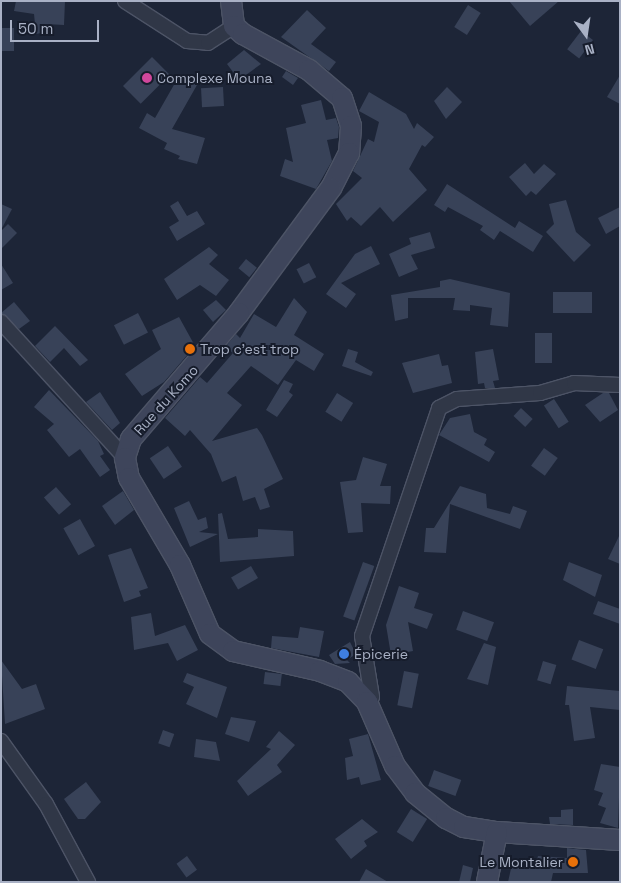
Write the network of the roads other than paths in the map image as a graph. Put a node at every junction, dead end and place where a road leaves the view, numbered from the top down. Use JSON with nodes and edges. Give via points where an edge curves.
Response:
{"nodes":[{"id":1,"x":125,"y":1,"type":"edge"},
{"id":2,"x":231,"y":1,"type":"edge"},
{"id":3,"x":234,"y":26,"type":"junction"},
{"id":4,"x":1,"y":322,"type":"edge"},
{"id":5,"x":620,"y":385,"type":"edge"},
{"id":6,"x":125,"y":458,"type":"junction"},
{"id":7,"x":367,"y":702,"type":"junction"},
{"id":8,"x":1,"y":741,"type":"edge"},
{"id":9,"x":497,"y":832,"type":"junction"},
{"id":10,"x":620,"y":840,"type":"edge"},
{"id":11,"x":88,"y":882,"type":"edge"},
{"id":12,"x":487,"y":882,"type":"edge"}],
"edges":[{"from":1,"to":3,"type":"street","via":[[187,41],[208,43]]},
{"from":2,"to":3,"type":"street"},
{"from":3,"to":6,"type":"street","name":"Rue du Komo","via":[[336,92],[350,120],[349,153],[331,188],[239,313],[131,439]]},
{"from":4,"to":6,"type":"street"},
{"from":5,"to":7,"type":"street","via":[[574,383],[540,393],[469,396],[439,408],[362,636],[372,697]]},
{"from":6,"to":7,"type":"street","via":[[129,478],[180,565],[210,634],[246,656],[348,682]]},
{"from":7,"to":9,"type":"street","via":[[391,759],[415,793],[464,827]]},
{"from":8,"to":11,"type":"street","via":[[46,804]]},
{"from":9,"to":10,"type":"street"},
{"from":9,"to":12,"type":"street"}]}
